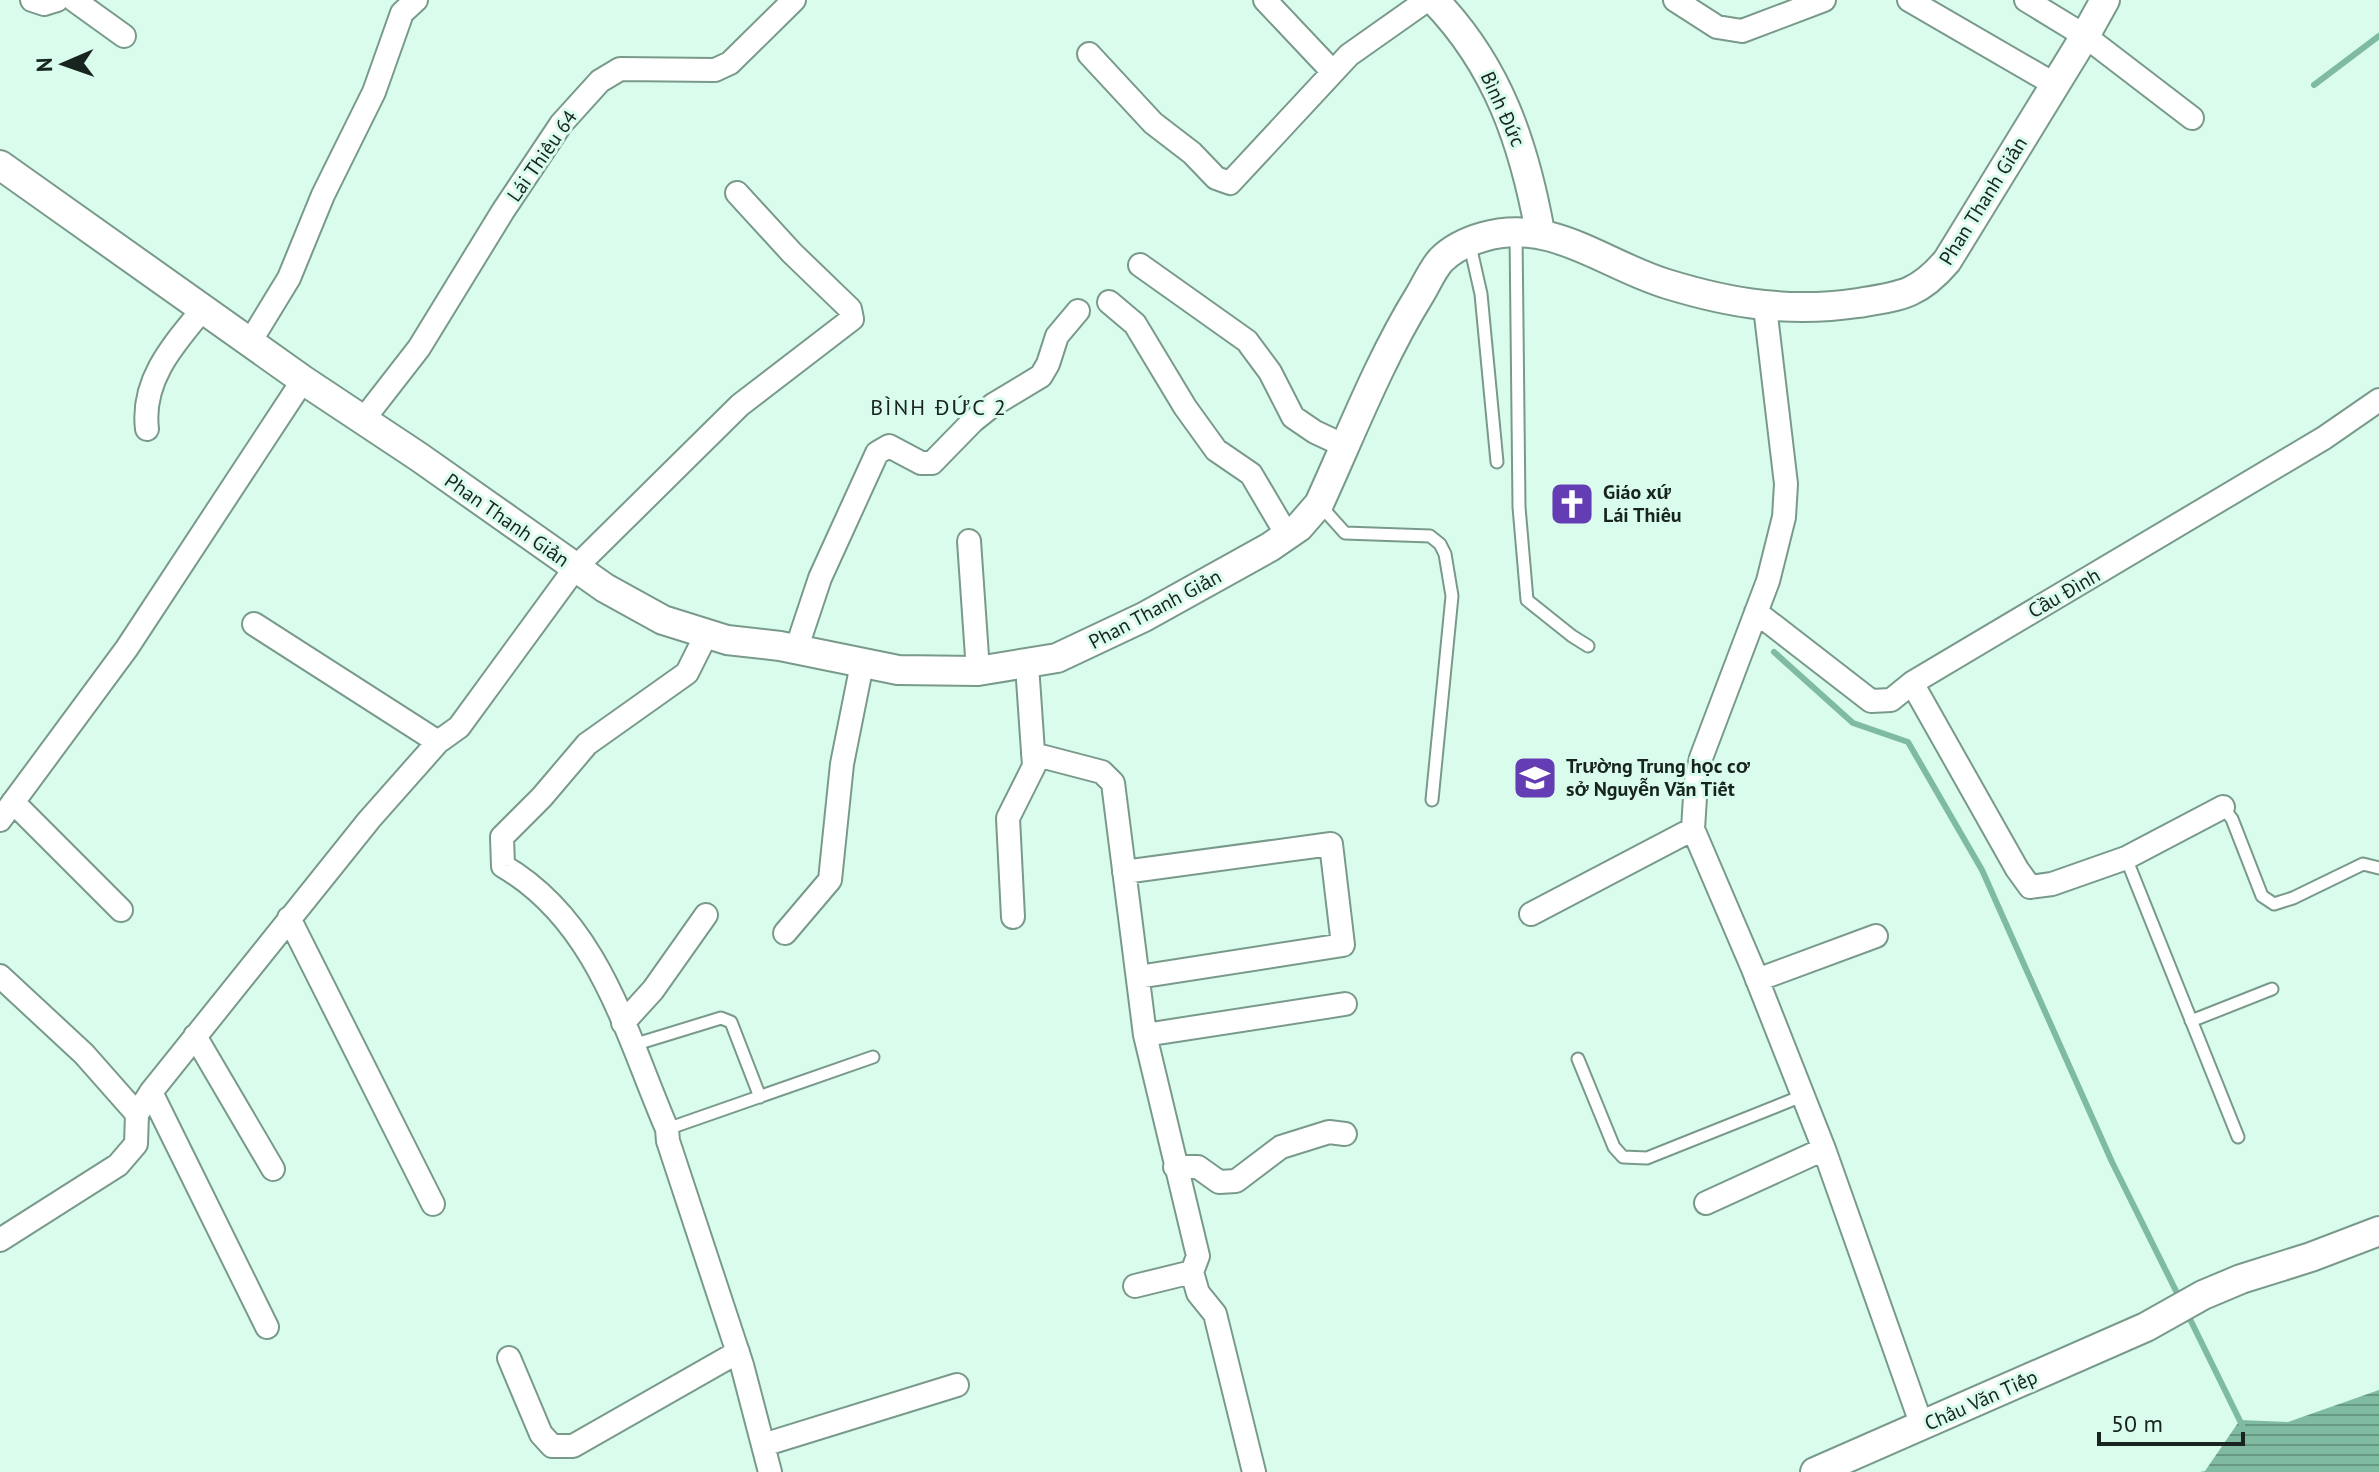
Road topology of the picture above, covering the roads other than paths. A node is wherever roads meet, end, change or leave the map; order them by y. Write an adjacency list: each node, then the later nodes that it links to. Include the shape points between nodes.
1 (32, 0): 2 (street)
2 (57, 0)
3 (74, 0): 14 (street)
4 (416, 0): 29 (street, via 402,13 374,92 289,278)
5 (794, 0): 32 (street, Lái Thiêu 64, via 730,63 715,70 620,69 600,81 561,124 419,348)
6 (1265, 0): 17 (street)
7 (1427, 0): 17 (street)
8 (1434, 0): 22 (street, Bình Đức, via 1476,50 1509,113 1530,174)
9 (1675, 0): 10 (street, via 1717,27 1742,31)
10 (1824, 0)
11 (1909, 0): 18 (street)
12 (2026, 0): 15 (street)
13 (2105, 0): 15 (street, Phan Thanh Giản)
14 (124, 36)
15 (2085, 36): 18 (street, Phan Thanh Giản); 19 (street)
16 (1089, 54): 17 (street, via 1153,123 1216,178 1230,183)
17 (1332, 71)
18 (2054, 84): 26 (street, Phan Thanh Giản, via 1947,261 1929,282 1904,295 1822,308)
19 (2192, 118)
20 (0, 165): 27 (street, Phan Thanh Giản)
21 (737, 193): 39 (street, via 850,309 852,319 740,405)
22 (1528, 231): 23 (street, Phan Thanh Giản); 26 (street, Phan Thanh Giản, via 1665,284); 43 (lane, via 1519,507 1527,600)
23 (1469, 240): 34 (street, Phan Thanh Giản, via 1442,259 1400,327); 35 (lane, via 1481,294)
24 (1140, 265): 34 (street, via 1247,341 1293,417)
25 (1109, 302): 37 (street, via 1135,324 1216,450 1251,474)
26 (1765, 307): 40 (street, via 1786,484 1784,517)
27 (203, 309): 29 (street, Phan Thanh Giản); 33 (street, via 156,374 146,403)
28 (1078, 311): 44 (street, via 1057,336 1041,376 983,413 932,463 921,463 889,446 877,453 820,578)
29 (250, 342): 30 (street, Phan Thanh Giản)
30 (303, 380): 32 (street, Phan Thanh Giản); 53 (street, via 127,648)
31 (2379, 400): 48 (street, Cầu Đình, via 2311,446)
32 (363, 420): 39 (street, Phan Thanh Giản)
33 (147, 429)
34 (1345, 446): 36 (street, Phan Thanh Giản)
35 (1497, 462)
36 (1319, 504): 37 (street, Phan Thanh Giản); 51 (lane, via 1345,533 1430,536 1445,554 1452,596)
37 (1287, 535): 46 (street, Phan Thanh Giản, via 1144,617 1057,658)
38 (969, 541): 47 (street)
39 (576, 567): 42 (street, Phan Thanh Giản, via 663,620); 49 (street, via 459,727)
40 (1756, 612): 48 (street, Cầu Đình, via 1871,701 1891,700); 54 (street, via 1701,758)
41 (254, 624): 49 (street)
42 (707, 633): 44 (street, Phan Thanh Giản); 71 (street, via 687,673 587,744 502,837 503,866 547,898 584,944 608,983)
43 (1588, 646)
44 (796, 650): 45 (street, Phan Thanh Giản)
45 (862, 664): 47 (street, Phan Thanh Giản); 63 (street, via 842,764 830,880)
46 (1027, 665): 47 (street, Phan Thanh Giản); 50 (street)
47 (978, 671)
48 (1912, 683): 55 (street, via 2030,887)
49 (438, 742): 62 (street)
50 (1033, 754): 57 (street, via 1102,772 1113,783); 61 (street, via 1034,766 1008,818)
51 (1432, 800)
52 (2223, 807): 55 (street); 56 (lane, via 2262,896 2274,904 2363,864)
53 (6, 811): 58 (street)
54 (1693, 829): 59 (street); 67 (street)
55 (2126, 858): 70 (lane)
56 (2379, 868)
57 (1124, 872): 66 (street); 66 (street, via 1331,844 1343,945)
58 (121, 910)
59 (1531, 914)
60 (706, 915): 71 (street)
61 (1013, 917)
62 (289, 918): 73 (street); 88 (street)
63 (785, 933)
64 (1876, 936): 67 (street)
65 (0, 976): 80 (street, via 84,1054)
66 (1138, 977): 72 (street)
67 (1757, 980): 78 (street)
68 (2272, 989): 70 (lane)
69 (1345, 1004): 72 (street)
70 (2191, 1021): 83 (lane)
71 (623, 1023): 74 (street)
72 (1145, 1035): 85 (street)
73 (195, 1036): 77 (street); 86 (street)
74 (632, 1045): 79 (lane, via 721,1018 731,1022); 81 (street)
75 (873, 1057): 79 (lane)
76 (1578, 1059): 78 (lane, via 1614,1147 1623,1157 1647,1158)
77 (151, 1092): 80 (street); 93 (street)
78 (1802, 1096): 84 (street)
79 (760, 1097): 81 (lane)
80 (137, 1114): 90 (street, via 136,1144 118,1165)
81 (667, 1129): 94 (street)
82 (1345, 1134): 85 (street, via 1329,1132 1281,1147 1236,1181 1219,1182 1198,1167)
83 (2238, 1137)
84 (1824, 1149): 87 (street); 97 (street)
85 (1175, 1167): 91 (street, via 1198,1256)
86 (273, 1169)
87 (1706, 1203)
88 (433, 1204)
89 (2379, 1231): 97 (street, Châu Văn Tiếp, via 2203,1295 2146,1327)
90 (0, 1240)
91 (1192, 1272): 92 (street); 100 (street, via 1198,1293 1215,1314)
92 (1135, 1286)
93 (267, 1327)
94 (738, 1352): 95 (street, via 573,1446 552,1446 541,1434); 98 (street)
95 (509, 1358)
96 (957, 1385): 98 (street)
97 (1922, 1426): 101 (street, Châu Văn Tiếp)
98 (763, 1445): 99 (street)
99 (770, 1472)
100 (1254, 1472)
101 (1815, 1472)

